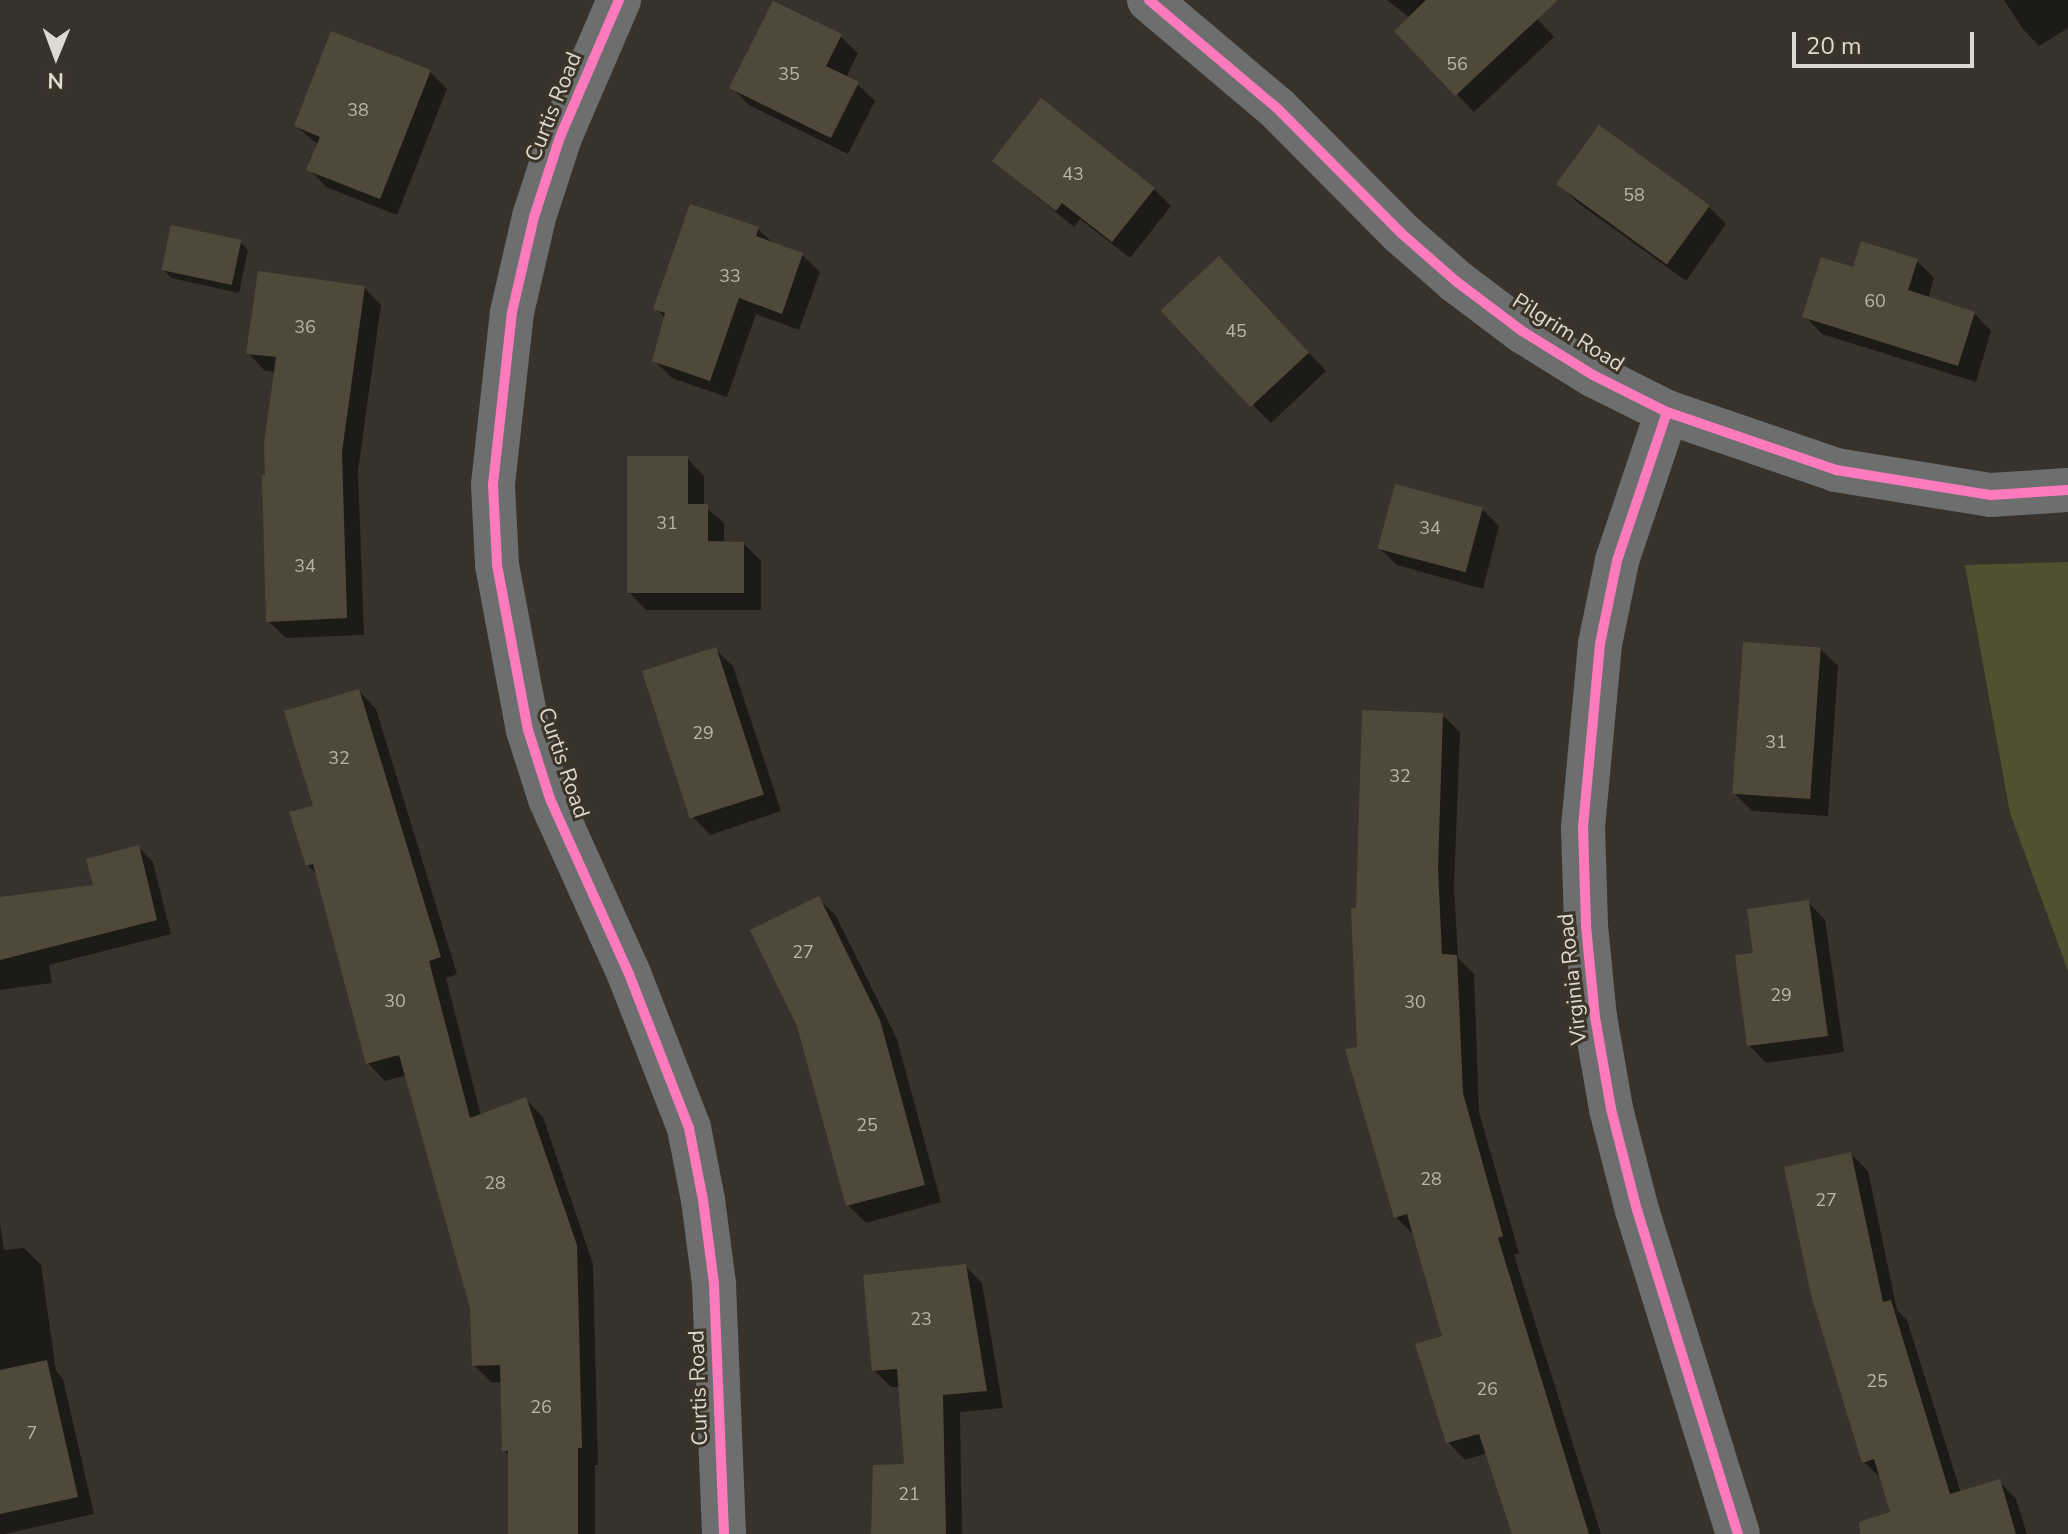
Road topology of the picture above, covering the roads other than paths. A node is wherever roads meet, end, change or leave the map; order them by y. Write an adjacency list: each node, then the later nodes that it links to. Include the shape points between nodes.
1 (619, 0): 5 (street, Curtis Road, via 560,137 512,312 493,485 497,565 528,730 550,799 629,974 689,1128 714,1284)
2 (1149, 0): 3 (street, Pilgrim Road, via 1277,108 1457,282 1593,375)
3 (1667, 412): 4 (street, Pilgrim Road, via 1836,470 1991,495); 6 (street, Virginia Road, via 1617,561 1600,644 1583,828 1586,926 1611,1109 1637,1210)
4 (2068, 490)
5 (724, 1534)
6 (1738, 1534)

